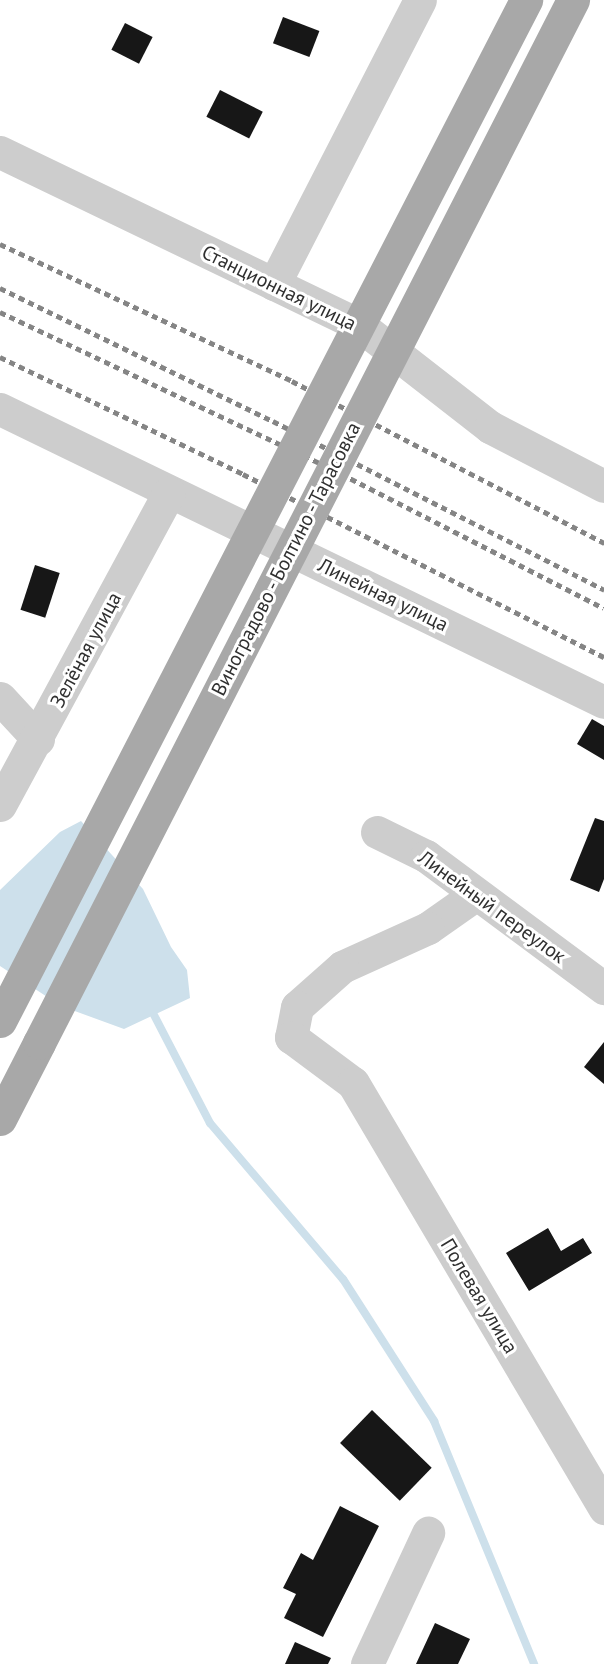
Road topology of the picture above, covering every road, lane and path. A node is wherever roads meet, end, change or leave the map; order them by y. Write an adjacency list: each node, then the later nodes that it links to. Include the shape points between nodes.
1 (420, 0): 5 (street)
2 (526, 0): 16 (main road, Виноградово - Болтино - Тарасовка, bridge)
3 (573, 0): 17 (main road, Виноградово - Болтино - Тарасовка, bridge)
4 (0, 152): 5 (street, Станционная улица)
5 (274, 284): 7 (street, Станционная улица, via 359,325 490,427)
6 (0, 409): 8 (street, Линейная улица)
7 (604, 486)
8 (169, 493): 10 (street, Линейная улица); 11 (street, Зелёная улица)
9 (0, 699): 11 (street)
10 (604, 702)
11 (38, 739): 12 (street, Зелёная улица)
12 (0, 805)
13 (377, 832): 14 (street, Линейный переулок, via 426,856)
14 (476, 895): 15 (street, Линейный переулок); 18 (street, Полевая улица, via 428,928 342,967 297,1007 291,1037 353,1083)
15 (604, 988)
16 (0, 1021)
17 (0, 1119)
18 (604, 1508)
19 (428, 1533): 20 (street)
20 (367, 1664)

